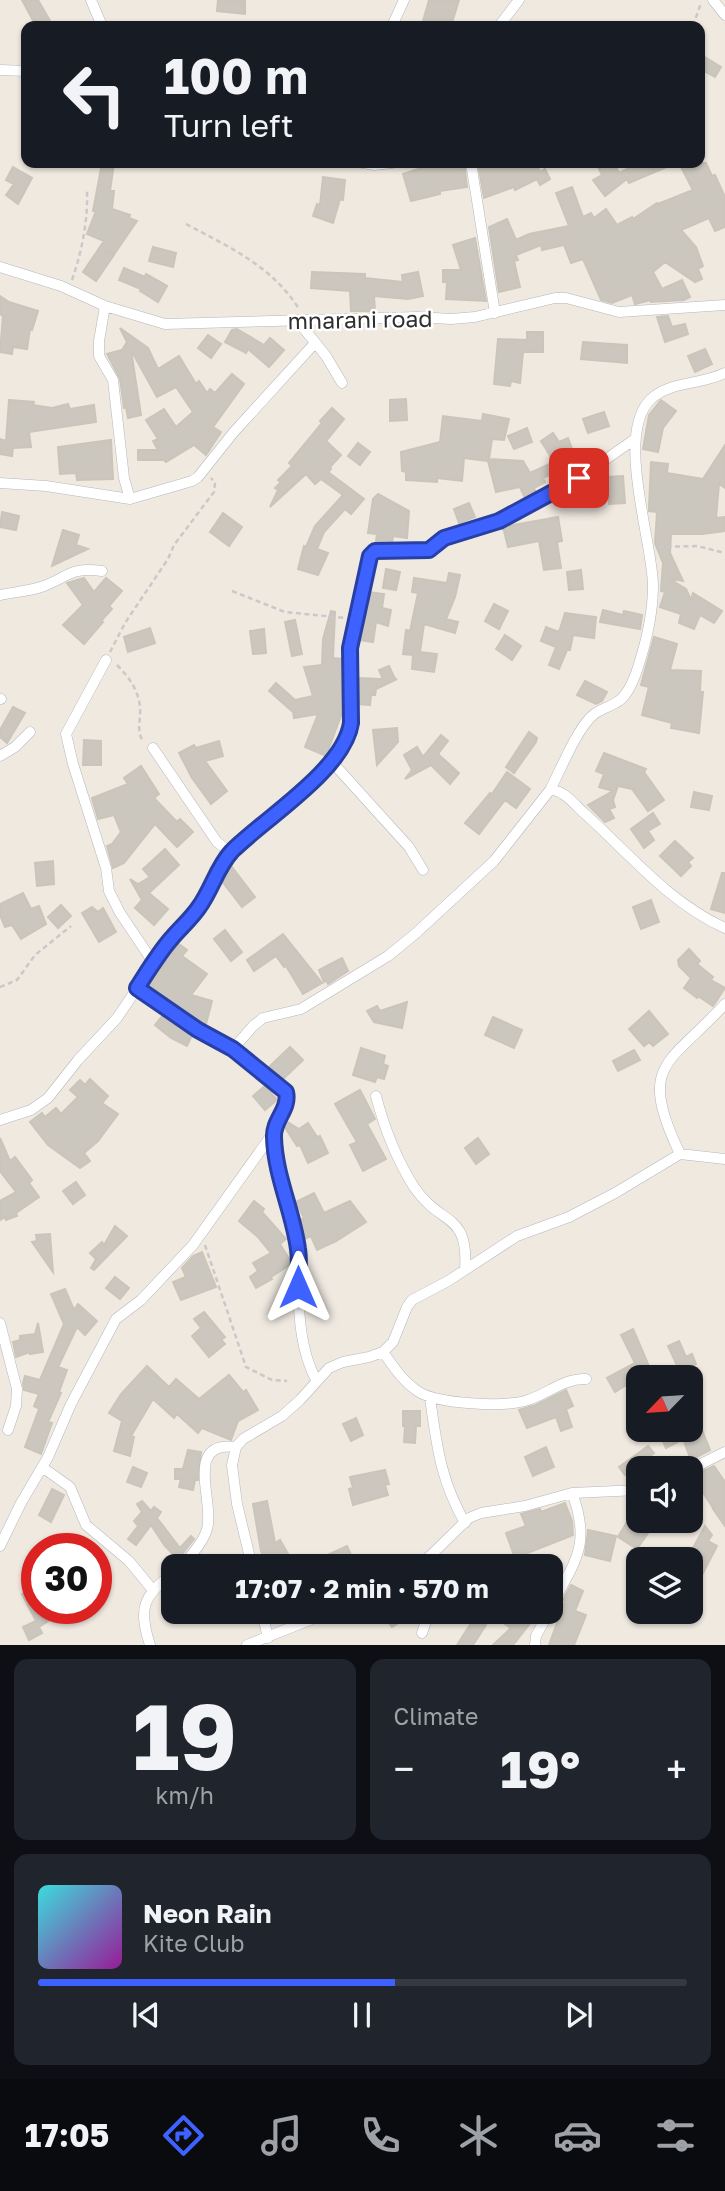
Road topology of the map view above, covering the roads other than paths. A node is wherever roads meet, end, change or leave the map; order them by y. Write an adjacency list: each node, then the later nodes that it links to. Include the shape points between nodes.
1 (91, 0): 6 (street)
2 (404, 0): 7 (street)
3 (519, 0): 8 (street)
4 (713, 0): 5 (street)
5 (725, 15)
6 (100, 21)
7 (394, 21)
8 (503, 21)
9 (0, 70): 10 (street)
10 (21, 72)
11 (472, 168): 15 (street)
12 (0, 267): 14 (street, mnarani road, via 32,275)
13 (725, 305): 15 (street, mnarani road, via 618,312 555,298)
14 (105, 306): 16 (street, mnarani road, via 165,324); 22 (street, via 98,348 113,380)
15 (495, 313): 16 (street, mnarani road, via 451,319)
16 (301, 321): 17 (street)
17 (315, 343): 19 (street); 22 (street, via 203,472 192,481)
18 (725, 373): 20 (street, via 658,393 641,411)
19 (342, 383)
20 (635, 439): 29 (street, via 579,478 499,521 450,536 424,551 372,553 366,562 350,648 349,734); 30 (street, via 653,584 639,667 621,699 592,715 583,726)
21 (0, 483): 22 (street)
22 (130, 499)
23 (102, 572): 24 (street, via 80,569 43,587)
24 (0, 595)
25 (106, 660): 34 (street, via 66,734 109,891)
26 (30, 732): 28 (street)
27 (153, 748): 31 (street, via 217,842)
28 (0, 756)
29 (332, 762): 31 (street); 32 (street)
30 (550, 790): 33 (street, via 560,792 690,910); 37 (street, via 494,861 415,934 301,1009 263,1018)
31 (231, 853): 34 (street, via 200,906)
32 (424, 870)
33 (725, 928)
34 (153, 962): 35 (street)
35 (137, 988): 37 (street); 39 (street, via 48,1098 30,1110)
36 (725, 1004): 41 (street, via 660,1073 662,1108)
37 (233, 1049): 40 (street, via 286,1092 287,1103)
38 (376, 1096): 43 (street, via 408,1176 424,1201 463,1234)
39 (0, 1119)
40 (273, 1133): 47 (street, via 299,1250 303,1345); 53 (street, via 201,1235 141,1300 116,1319)
41 (680, 1154): 42 (street); 43 (street, via 569,1217 517,1236)
42 (725, 1159)
43 (465, 1270): 45 (street, via 412,1300 393,1342)
44 (0, 1324): 49 (street, via 17,1389)
45 (383, 1352): 47 (street, via 343,1362); 48 (street, via 405,1381)
46 (586, 1379): 48 (street, via 564,1383 524,1401)
47 (316, 1380): 50 (street, via 300,1401)
48 (430, 1398): 56 (street, via 439,1462)
49 (8, 1430)
50 (236, 1447): 58 (street, via 219,1447 209,1453 204,1464 207,1531); 59 (street, via 234,1486)
51 (723, 1457): 52 (street)
52 (703, 1464)
53 (42, 1467): 57 (street); 63 (street, via 70,1487 86,1525 129,1561)
54 (626, 1491): 55 (street)
55 (572, 1493): 56 (street, via 492,1510); 62 (street, via 582,1531 580,1550)
56 (465, 1523): 60 (street)
57 (0, 1546)
58 (192, 1554)
59 (248, 1554)
60 (439, 1554)
61 (161, 1582): 63 (street)
62 (563, 1587)
63 (152, 1589): 70 (street, via 144,1608)
64 (265, 1624): 69 (street)
65 (301, 1624): 69 (street)
66 (425, 1624): 68 (street)
67 (542, 1624): 72 (street)
68 (422, 1633)
69 (268, 1638): 71 (street)
70 (150, 1645)
71 (247, 1645)
72 (535, 1645)

